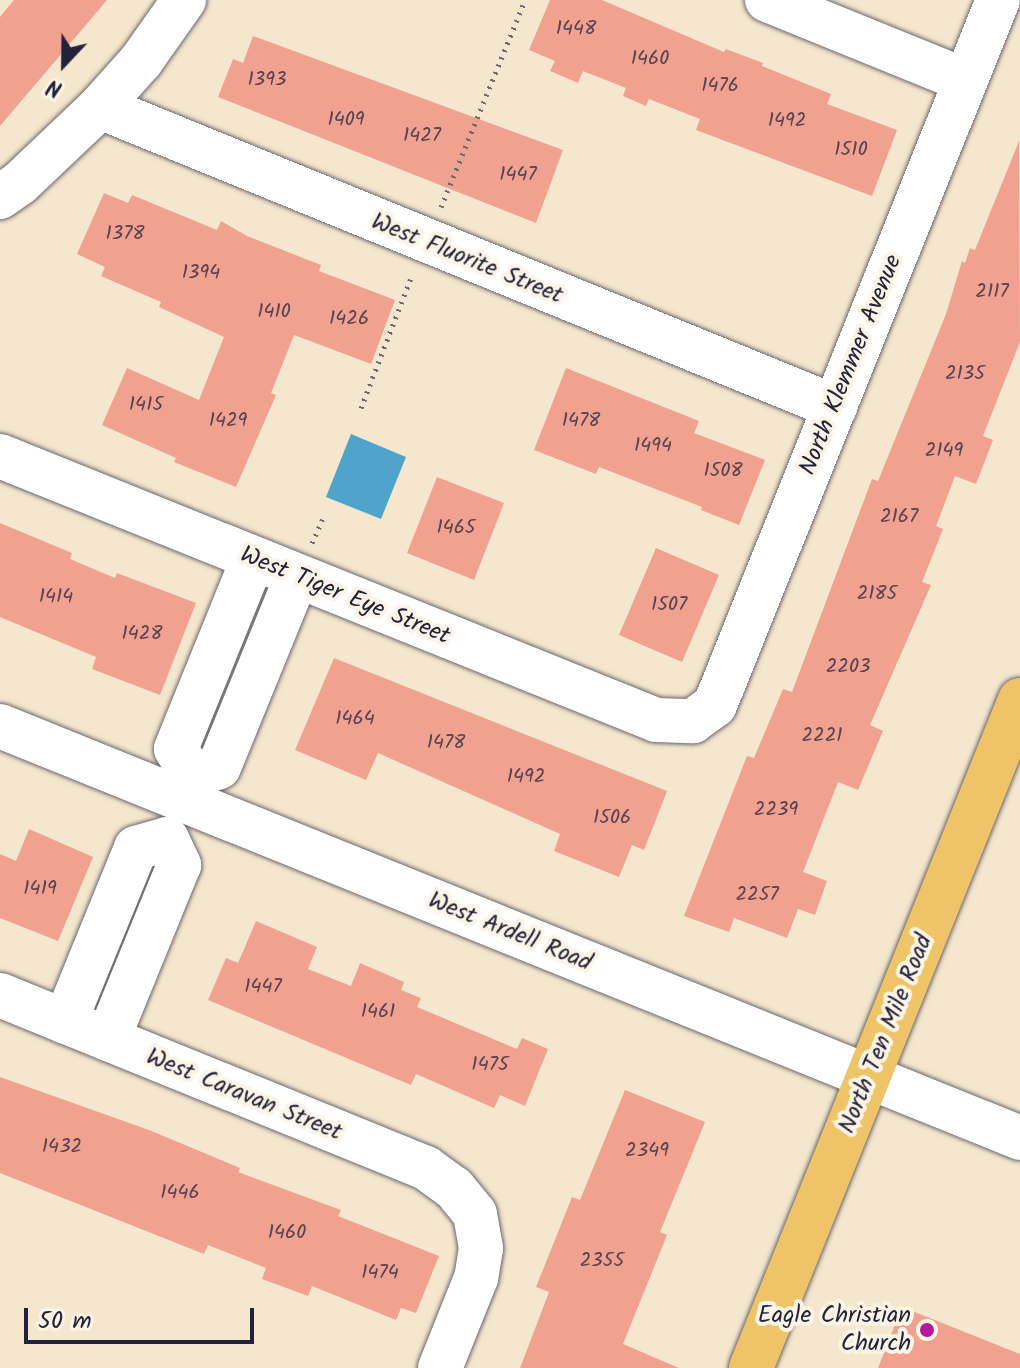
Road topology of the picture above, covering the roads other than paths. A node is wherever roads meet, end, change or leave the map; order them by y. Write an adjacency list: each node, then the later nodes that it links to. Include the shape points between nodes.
1 (184, 0): 5 (street)
2 (767, 0): 4 (street)
3 (998, 0): 4 (street, North Klemmer Avenue)
4 (964, 80): 7 (street, North Klemmer Avenue)
5 (100, 107): 6 (street); 7 (street, West Fluorite Street)
6 (0, 197)
7 (835, 407): 12 (street, North Klemmer Avenue, via 715,705)
8 (0, 456): 9 (street, West Tiger Eye Street)
9 (253, 559): 10 (street, West Tiger Eye Street); 14 (street, via 176,749)
10 (297, 576): 12 (street, West Tiger Eye Street, via 656,720); 14 (street, via 219,767)
11 (1020, 700): 18 (main road, North Ten Mile Road)
12 (693, 721)
13 (0, 726): 14 (street, West Ardell Road)
14 (181, 805): 16 (street, via 136,848); 17 (street, via 179,865); 18 (street, West Ardell Road)
15 (0, 995): 16 (street, West Caravan Street)
16 (65, 1022): 17 (street, West Caravan Street)
17 (108, 1039): 20 (street, West Caravan Street, via 426,1168 454,1188 475,1214 481,1248 476,1278)
18 (869, 1077): 19 (street, West Ardell Road); 21 (main road, North Ten Mile Road)
19 (1020, 1138)
20 (440, 1368)
21 (751, 1368)

